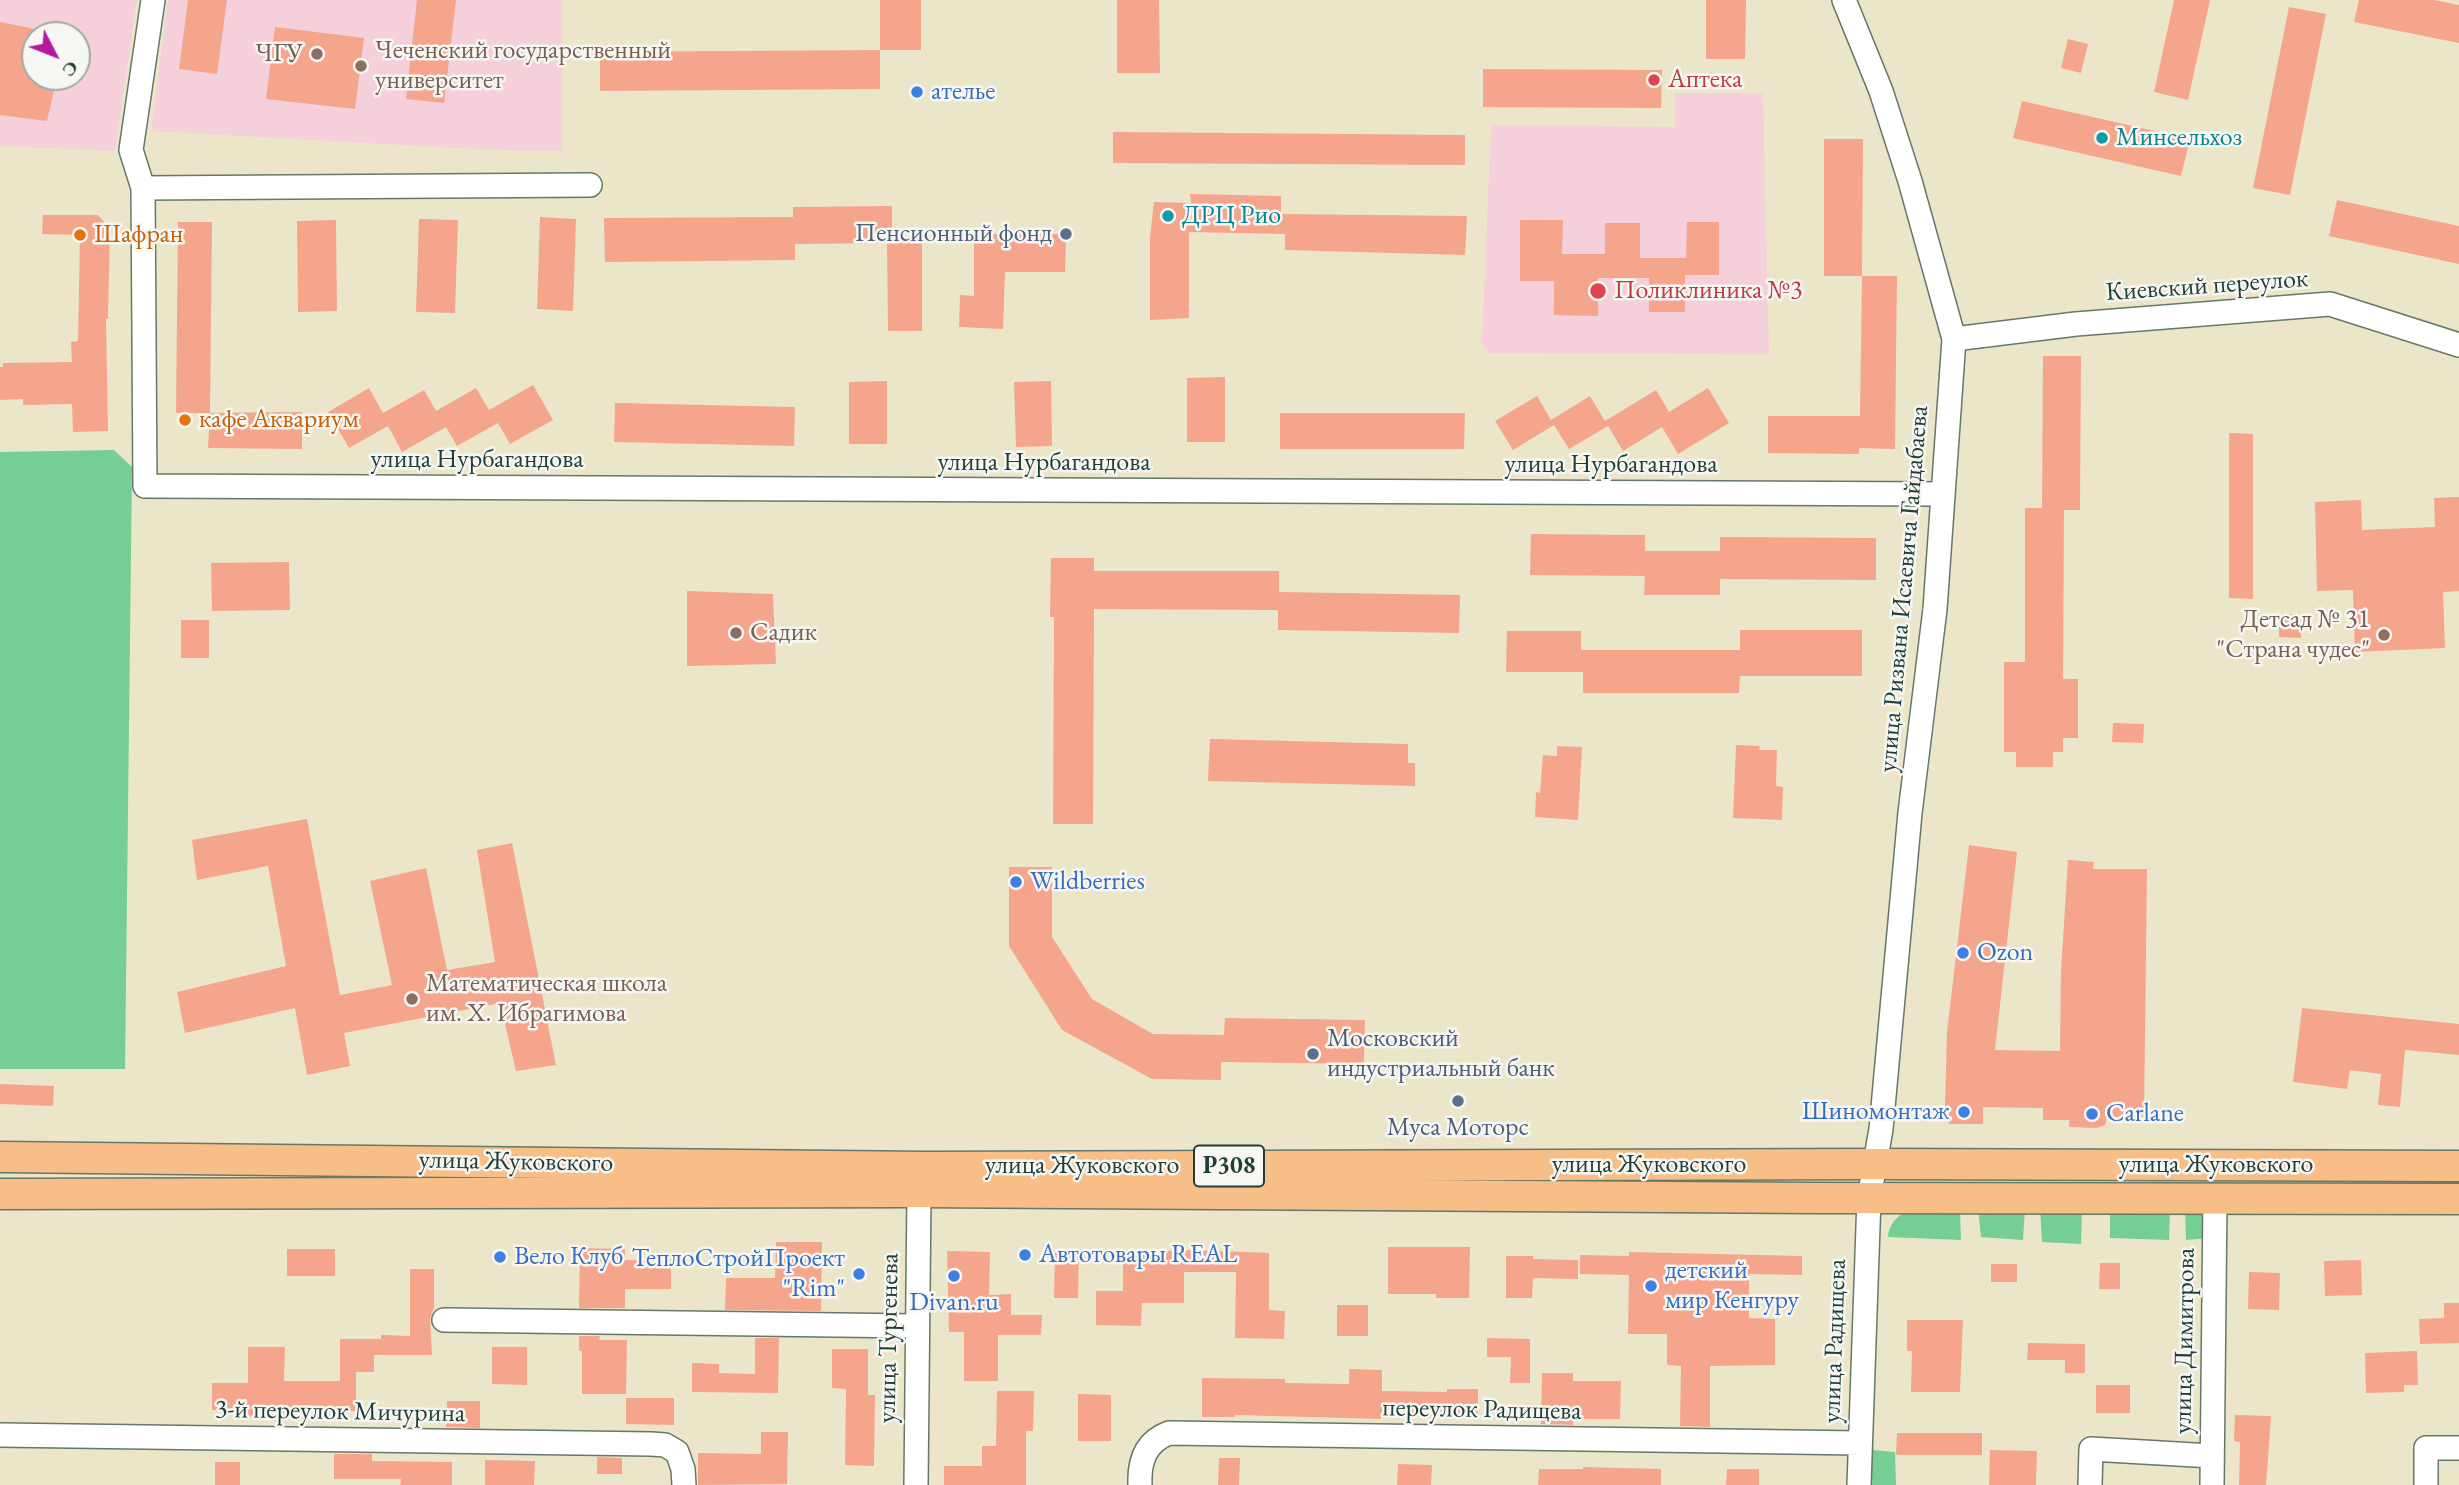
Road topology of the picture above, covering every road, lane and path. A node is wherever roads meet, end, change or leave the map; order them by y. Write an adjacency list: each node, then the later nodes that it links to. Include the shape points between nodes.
1 (153, 0): 4 (street, via 131,150)
2 (1844, 0): 5 (street, улица Ризвана Исаевича Гайдабаева, via 1881,91)
3 (590, 185): 4 (street)
4 (143, 188): 7 (street, улица Нурбагандова, via 145,486)
5 (1954, 338): 6 (street, Киевский переулок, via 2330,304); 7 (street, улица Ризвана Исаевича Гайдабаева)
6 (2459, 345)
7 (1943, 494): 9 (street, улица Ризвана Исаевича Гайдабаева)
8 (0, 1157): 9 (main road, улица Жуковского / P308, via 925,1167)
9 (1876, 1164): 10 (main road, улица Жуковского / P308); 13 (street, улица Ризвана Исаевича Гайдабаева)
10 (2459, 1166)
11 (919, 1192): 12 (main road, P308); 13 (main road, P308); 17 (street, улица Тургенева)
12 (0, 1194)
13 (1869, 1198): 14 (main road, P308); 19 (street, улица Радищева)
14 (2215, 1199): 15 (main road, P308); 21 (street, улица Димитрова)
15 (2459, 1199)
16 (444, 1320): 17 (street)
17 (916, 1326): 23 (street, улица Тургенева)
18 (0, 1435): 22 (street, 3-й переулок Мичурина, via 665,1445 677,1451)
19 (1860, 1443): 24 (street, переулок Радищева, via 1169,1433 1158,1437 1144,1454); 25 (street, улица Радищева)
20 (2459, 1448): 28 (street, via 2426,1448)
21 (2212, 1456): 26 (street, via 2091,1449); 27 (street, улица Димитрова)
22 (684, 1485)
23 (916, 1485)
24 (1140, 1485)
25 (1859, 1485)
26 (2090, 1485)
27 (2212, 1485)
28 (2426, 1485)

